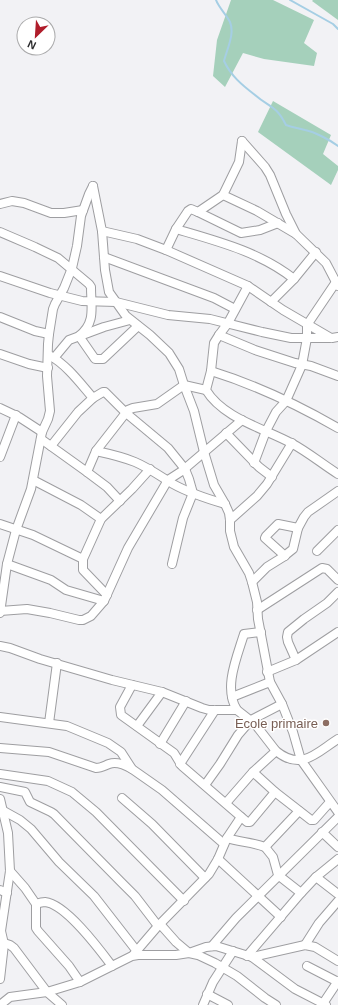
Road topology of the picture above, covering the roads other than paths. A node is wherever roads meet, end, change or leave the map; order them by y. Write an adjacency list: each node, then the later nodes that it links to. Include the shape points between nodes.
1 (222, 195): 4 (street); 5 (street); 9 (street, via 239,162 242,140 270,175)
2 (0, 204): 3 (street, via 12,201 24,203 51,213)
3 (83, 210): 7 (street, via 93,186); 13 (street)
4 (198, 212): 5 (street, via 242,233); 6 (street, via 189,210)
5 (278, 224): 9 (street)
6 (176, 229): 10 (street); 15 (street, via 270,262)
7 (102, 230): 10 (street); 12 (street)
8 (0, 232): 13 (street, via 35,246)
9 (296, 234): 11 (street)
10 (166, 250): 17 (street)
11 (316, 252): 15 (street); 16 (street, via 326,263)
12 (104, 257): 20 (street, via 107,285); 22 (street, via 214,298)
13 (72, 268): 18 (street); 19 (street, via 91,288)
14 (0, 276): 18 (street)
15 (294, 279): 21 (street)
16 (337, 284): 26 (street)
17 (248, 286): 21 (street); 22 (street)
18 (61, 295): 19 (street); 28 (street, via 55,304)
19 (91, 302): 20 (street); 30 (street, via 91,322 86,331)
20 (116, 302): 24 (street); 25 (street, via 168,315)
21 (272, 302): 26 (street)
22 (235, 310): 25 (street)
23 (0, 317): 28 (street)
24 (130, 320): 27 (street); 30 (street)
25 (228, 322): 29 (street); 31 (street, via 291,338)
26 (307, 324): 31 (street); 32 (street)
27 (138, 326): 30 (street, via 103,359 95,359); 39 (street, via 169,353 179,369)
28 (49, 334): 34 (street)
29 (219, 335): 35 (street, via 254,350); 37 (street, via 214,343)
30 (79, 336): 34 (street, via 66,342)
31 (307, 338): 32 (street); 35 (street)
32 (336, 339)
33 (0, 354): 36 (street)
34 (51, 357): 36 (street); 41 (street)
35 (302, 365): 38 (street); 42 (street)
36 (48, 368): 50 (street, via 50,411)
37 (211, 371): 40 (street); 42 (street, via 244,381)
38 (338, 376)
39 (184, 385): 40 (street); 44 (street, via 157,404 132,408); 54 (street, via 194,411)
40 (206, 390): 46 (street, via 219,407)
41 (93, 398): 44 (street, via 104,392); 52 (street, via 78,412)
42 (286, 401): 47 (street); 48 (street, via 276,412)
43 (0, 408): 45 (street)
44 (126, 414): 53 (street); 57 (street, via 168,448)
45 (16, 416): 50 (street); 55 (street)
46 (242, 420): 48 (street); 49 (street)
47 (338, 428)
48 (266, 431): 51 (street); 56 (street)
49 (226, 433): 54 (street); 56 (street)
50 (41, 435): 52 (street); 62 (street)
51 (292, 444): 60 (street); 61 (street)
52 (51, 446): 59 (street)
53 (96, 452): 58 (street, via 136,462); 59 (street)
54 (204, 452): 57 (street); 67 (street, via 214,485)
55 (0, 457)
56 (254, 463): 61 (street)
57 (185, 468): 63 (street); 65 (street)
58 (150, 469): 63 (street); 66 (street)
59 (87, 472): 66 (street)
60 (338, 474)
61 (272, 477): 69 (street, via 257,496)
62 (33, 480): 68 (street); 72 (street)
63 (168, 480): 65 (street); 83 (street, via 128,548)
64 (338, 491): 71 (street, via 308,512)
65 (193, 493): 67 (street); 78 (street, via 184,513)
66 (120, 501): 68 (street)
67 (225, 504): 69 (street)
68 (101, 518): 76 (street)
69 (230, 520): 81 (street, via 234,547)
70 (0, 524): 72 (street)
71 (298, 528): 75 (street, via 293,549); 75 (street, via 278,524 266,536)
72 (16, 530): 76 (street); 77 (street)
73 (338, 530): 74 (street)
74 (317, 551)
75 (285, 556): 81 (street)
76 (83, 559): 83 (street, via 83,570)
77 (7, 564): 80 (street); 83 (street, via 51,580 66,590)
78 (172, 564)
79 (336, 574): 84 (street, via 326,568 320,569)
80 (2, 579): 85 (street)
81 (252, 582): 84 (street)
82 (338, 592): 89 (street, via 288,632 288,642)
83 (105, 598): 85 (street, via 91,616 83,620 27,609)
84 (257, 610): 86 (street)
85 (0, 612)
86 (260, 632): 91 (street); 95 (street, via 244,634 231,682)
87 (338, 632): 89 (street)
88 (0, 646): 90 (street)
89 (296, 660): 91 (street)
90 (57, 663): 93 (street); 102 (street)
91 (268, 672): 92 (street)
92 (270, 682): 95 (street); 97 (street)
93 (132, 685): 94 (street); 103 (street, via 120,710 121,715)
94 (162, 692): 96 (street); 103 (street)
95 (232, 697): 99 (street)
96 (186, 701): 98 (street); 105 (street)
97 (282, 704): 101 (street); 108 (street)
98 (215, 710): 99 (street); 109 (street)
99 (237, 710): 101 (street)
100 (0, 717): 102 (street)
101 (251, 720): 107 (street); 113 (street)
102 (49, 723): 110 (street, via 67,726 108,743 121,752)
103 (137, 726): 105 (street)
104 (336, 743): 108 (street, via 308,759)
105 (160, 744): 109 (street, via 174,753)
106 (0, 748): 110 (street, via 49,752 96,768 116,762)
107 (276, 751): 108 (street); 111 (street)
108 (301, 760): 118 (street)
109 (180, 764): 113 (street)
110 (132, 769): 128 (street)
111 (253, 772): 115 (street); 119 (street)
112 (0, 774): 141 (street, via 48,781 72,792 96,812)
113 (205, 785): 119 (street)
114 (0, 787): 146 (street, via 25,792 30,802 54,814)
115 (275, 792): 121 (street); 123 (street, via 250,822)
116 (122, 798): 136 (street, via 152,824)
117 (0, 799): 120 (street)
118 (330, 802): 121 (street, via 314,820); 122 (street)
119 (226, 803): 123 (street)
120 (2, 810): 127 (street); 151 (street, via 31,829 94,896)
121 (299, 812): 129 (street)
122 (338, 812)
123 (241, 817): 128 (street)
124 (338, 817): 125 (street)
125 (322, 832): 130 (street); 134 (street)
126 (0, 838): 127 (street)
127 (8, 841): 133 (street)
128 (225, 841): 129 (street); 131 (street)
129 (265, 847): 134 (street, via 272,857)
130 (338, 847)
131 (218, 859): 136 (street); 140 (street)
132 (338, 859): 135 (street)
133 (10, 871): 137 (street); 143 (street)
134 (278, 875): 138 (street); 140 (street)
135 (316, 877): 138 (street); 139 (street)
136 (205, 878): 141 (street)
137 (4, 892): 144 (street)
138 (301, 893): 145 (street)
139 (338, 894)
140 (259, 895): 145 (street); 149 (street)
141 (184, 901): 146 (street)
142 (338, 901): 148 (street)
143 (36, 904): 155 (street, via 45,902 65,912); 159 (street, via 36,928)
144 (2, 915): 147 (street)
145 (281, 917): 153 (street)
146 (159, 925): 151 (street); 152 (street)
147 (2, 942): 158 (street, via 4,950); 161 (street, via 14,948)
148 (305, 945): 153 (street); 154 (street, via 315,947)
149 (212, 946): 150 (street); 152 (street)
150 (233, 951): 153 (street); 157 (street)
151 (134, 953): 152 (street); 155 (street)
152 (189, 953): 157 (street, via 198,954)
153 (250, 957): 168 (street, via 294,989)
154 (338, 961)
155 (112, 966): 159 (street)
156 (307, 966): 160 (street)
157 (223, 967): 162 (street); 167 (street)
158 (0, 979)
159 (80, 982): 161 (street)
160 (338, 982): 168 (street)
161 (47, 992): 163 (street, via 10,997); 164 (street)
162 (207, 994): 165 (street); 166 (street)
163 (0, 1005)
164 (62, 1005)
165 (203, 1005)
166 (228, 1005)
167 (276, 1005)
168 (324, 1005)

